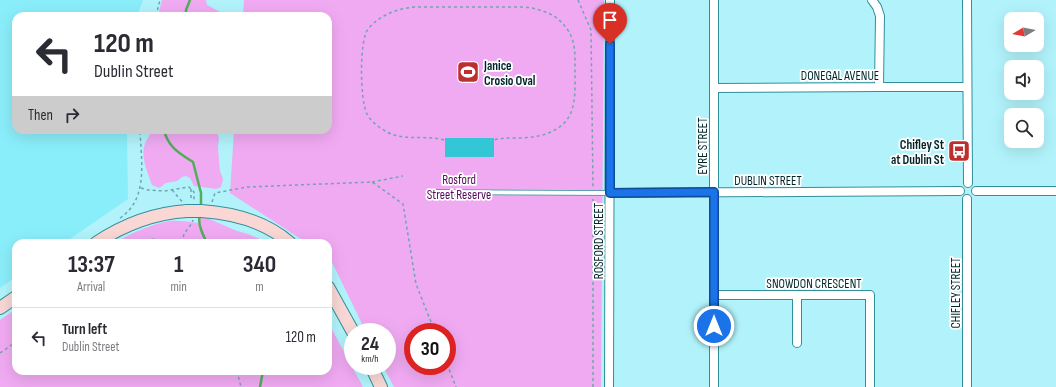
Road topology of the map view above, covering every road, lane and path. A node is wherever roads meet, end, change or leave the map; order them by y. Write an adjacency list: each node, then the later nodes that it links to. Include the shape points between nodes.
1 (160, 0): 6 (path)
2 (610, 0): 24 (street, ROSFORD STREET)
3 (714, 0): 9 (street, EYRE STREET)
4 (872, 0): 7 (street, via 880,16)
5 (967, 0): 8 (street)
6 (157, 12)
7 (879, 87): 8 (street, DONEGAL AVENUE); 9 (street, DONEGAL AVENUE)
8 (967, 87): 15 (street)
9 (714, 88): 23 (street, EYRE STREET)
10 (140, 134): 16 (path)
11 (444, 140): 12 (path, via 393,135 372,121 365,109 362,92 364,42 368,30 378,20 398,9 525,7 549,13 567,28 575,52 575,93 568,119 558,128 543,135)
12 (494, 140)
13 (403, 176): 14 (path)
14 (372, 182): 27 (path, via 247,187 215,193); 39 (path, via 403,204 416,284)
15 (968, 183): 19 (street, via 961,186); 20 (street, via 972,184)
16 (140, 188): 18 (path, via 154,191); 28 (path, via 134,204)
17 (191, 189): 18 (path, via 185,187)
18 (172, 190): 26 (path)
19 (960, 191): 23 (street, DUBLIN STREET); 25 (street, via 962,197)
20 (976, 191): 21 (street); 25 (street, via 974,196)
21 (1056, 191)
22 (432, 192): 24 (lane, DUBLIN STREET)
23 (714, 192): 24 (street, DUBLIN STREET); 34 (street, EYRE STREET)
24 (610, 193): 49 (street, ROSFORD STREET)
25 (967, 199): 52 (street, CHIFLEY STREET)
26 (187, 207): 27 (main road, bridge); 30 (main road, via 146,218)
27 (212, 208): 32 (main road, via 249,220)
28 (118, 219)
29 (190, 226): 31 (path)
30 (98, 239)
31 (183, 239)
32 (285, 239)
33 (332, 293): 38 (main road)
34 (714, 295): 35 (street, SNOWDON CRESCENT); 50 (street, EYRE STREET)
35 (797, 295): 40 (street); 51 (street, SNOWDON CRESCENT, via 870,295)
36 (12, 300): 37 (main road)
37 (0, 308)
38 (348, 323)
39 (431, 323)
40 (797, 343)
41 (12, 344): 42 (path)
42 (0, 352)
43 (239, 375): 46 (path)
44 (375, 375): 47 (main road)
45 (451, 375): 48 (path)
46 (241, 387)
47 (381, 387)
48 (456, 387)
49 (609, 387)
50 (714, 387)
51 (870, 387)
52 (967, 387)

